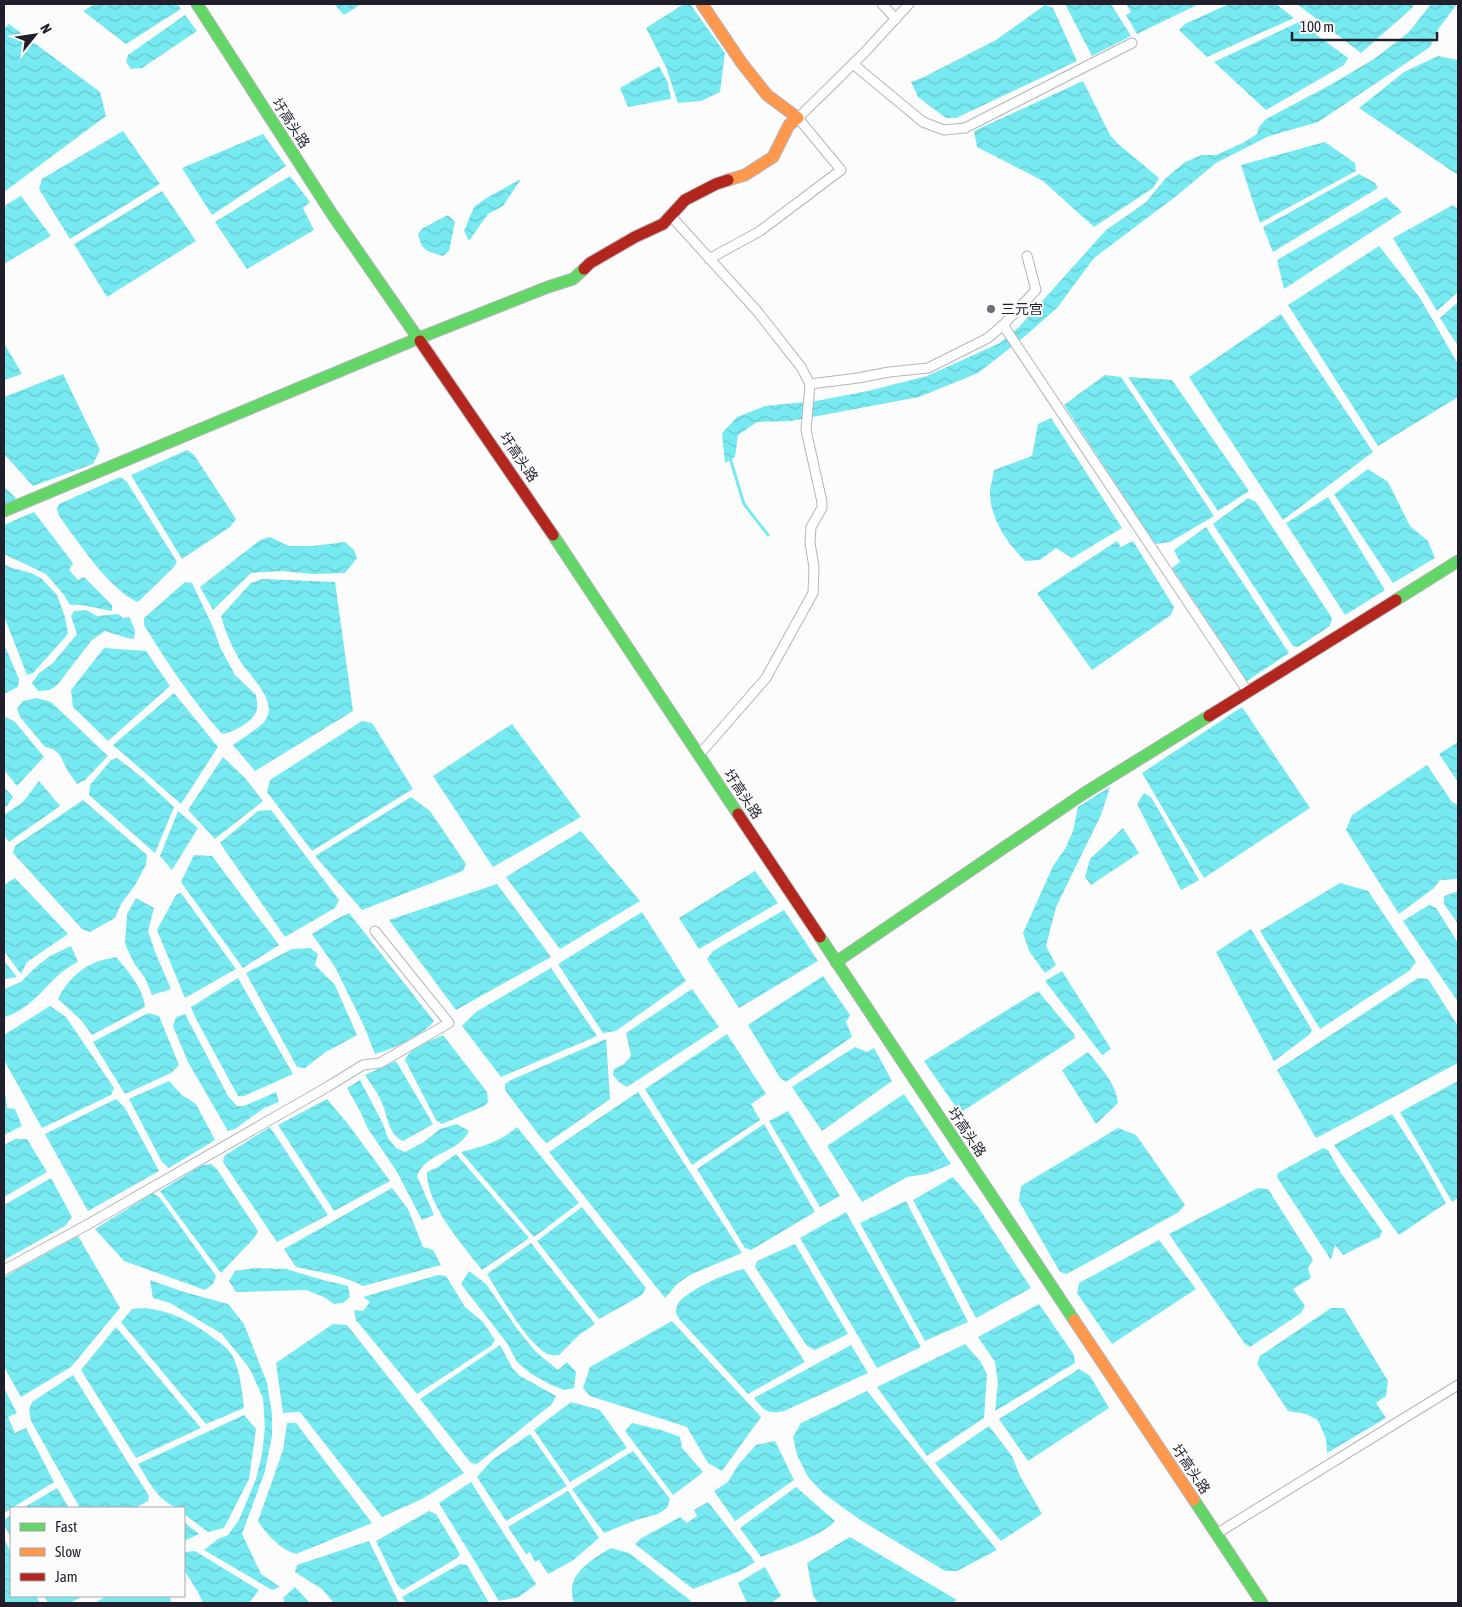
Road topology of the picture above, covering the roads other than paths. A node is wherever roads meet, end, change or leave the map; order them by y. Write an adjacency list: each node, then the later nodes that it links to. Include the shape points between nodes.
1 (197, 4): 13 (street, 圩高头路, via 332,214)
2 (702, 4): 8 (street, via 767,94)
3 (882, 4): 5 (street)
4 (909, 4): 5 (street)
5 (896, 19): 7 (street)
6 (1132, 43): 7 (street, via 965,128 944,130 924,122)
7 (853, 64): 8 (street)
8 (798, 118): 9 (street, via 789,125 773,157 745,175 716,184 686,200); 11 (street, via 841,170 760,230)
9 (670, 216): 11 (street); 13 (street, via 662,224 590,263 572,279)
10 (1027, 256): 12 (street, via 1036,290)
11 (709, 259): 14 (street, via 757,311 802,367)
12 (1006, 329): 14 (street, via 928,368); 17 (street)
13 (419, 338): 15 (street); 18 (street, 圩高头路)
14 (810, 384): 18 (street, via 806,430 822,502 811,527 813,593 766,678)
15 (4, 511)
16 (1458, 561): 17 (street)
17 (1248, 692): 20 (street, via 1083,794)
18 (699, 755): 20 (street, 圩高头路)
19 (375, 931): 21 (street, via 449,1023 380,1063 363,1065 102,1217)
20 (836, 962): 23 (street, 圩高头路)
21 (4, 1270)
22 (1458, 1385): 23 (street)
23 (1216, 1534): 24 (street, 圩高头路)
24 (1262, 1603)

